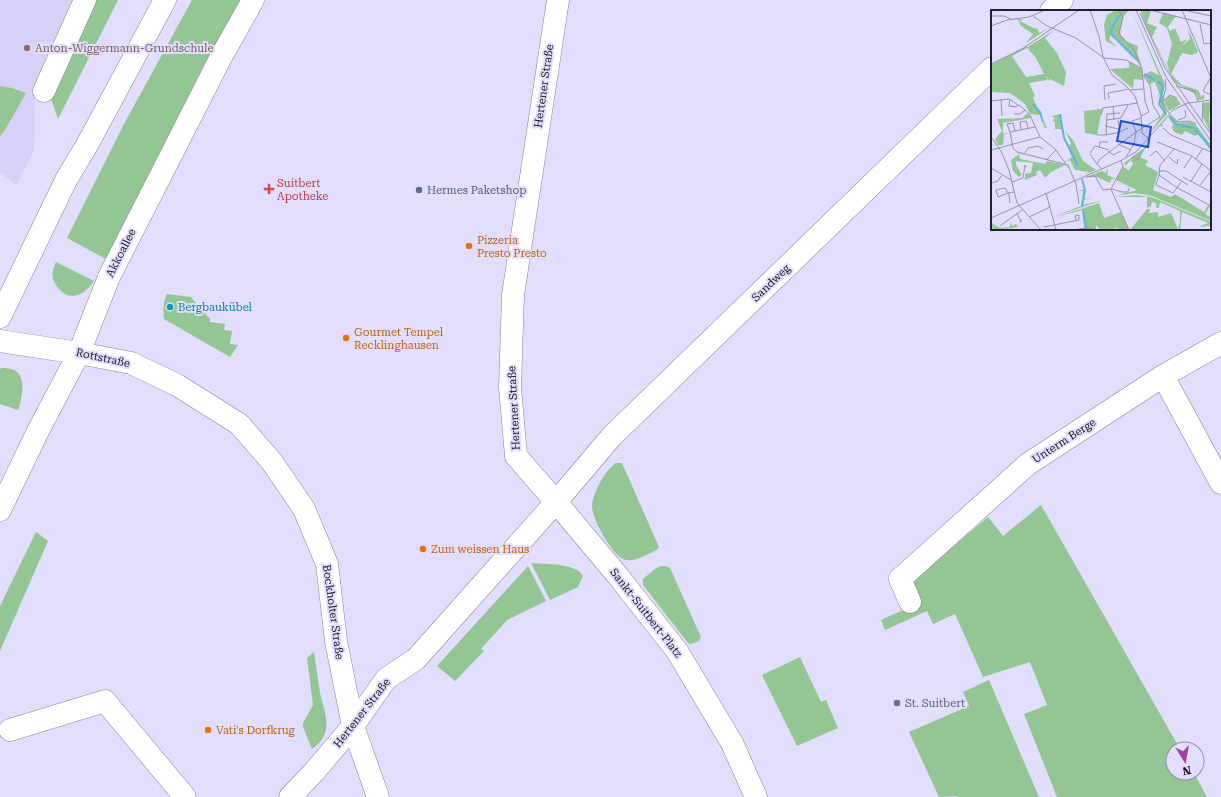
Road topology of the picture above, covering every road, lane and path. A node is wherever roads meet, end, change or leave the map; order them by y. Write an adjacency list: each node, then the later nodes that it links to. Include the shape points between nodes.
1 (85, 0): 8 (street)
2 (165, 0): 9 (street, via 66,180)
3 (253, 0): 12 (street, Akkoallee, via 217,64 109,277)
4 (558, 0): 16 (street, Hertener Straße, via 512,295 510,387 516,456)
5 (1062, 0): 6 (street)
6 (1052, 10)
7 (991, 69): 16 (street, Sandweg, via 612,436)
8 (44, 91)
9 (0, 317)
10 (0, 341): 12 (street, Rottstraße)
11 (1221, 343): 13 (street)
12 (79, 353): 14 (street, Rottstraße, via 131,363 177,385); 17 (street, Akkoallee)
13 (1163, 376): 15 (street); 18 (street, Unterm Berge, via 1028,464 900,579)
14 (239, 424): 19 (street, Bockholter Straße, via 272,462 304,509 318,540 327,564 336,641)
15 (1221, 482)
16 (556, 502): 19 (street, Hertener Straße, via 416,659 386,679); 24 (street, Sankt-Suitbert-Platz, via 677,650 732,743)
17 (0, 510)
18 (910, 602)
19 (353, 726): 22 (street, Hertener Straße); 23 (street, Bockholter Straße)
20 (10, 730): 21 (street, via 105,701)
21 (185, 797)
22 (290, 797)
23 (378, 797)
24 (756, 797)

